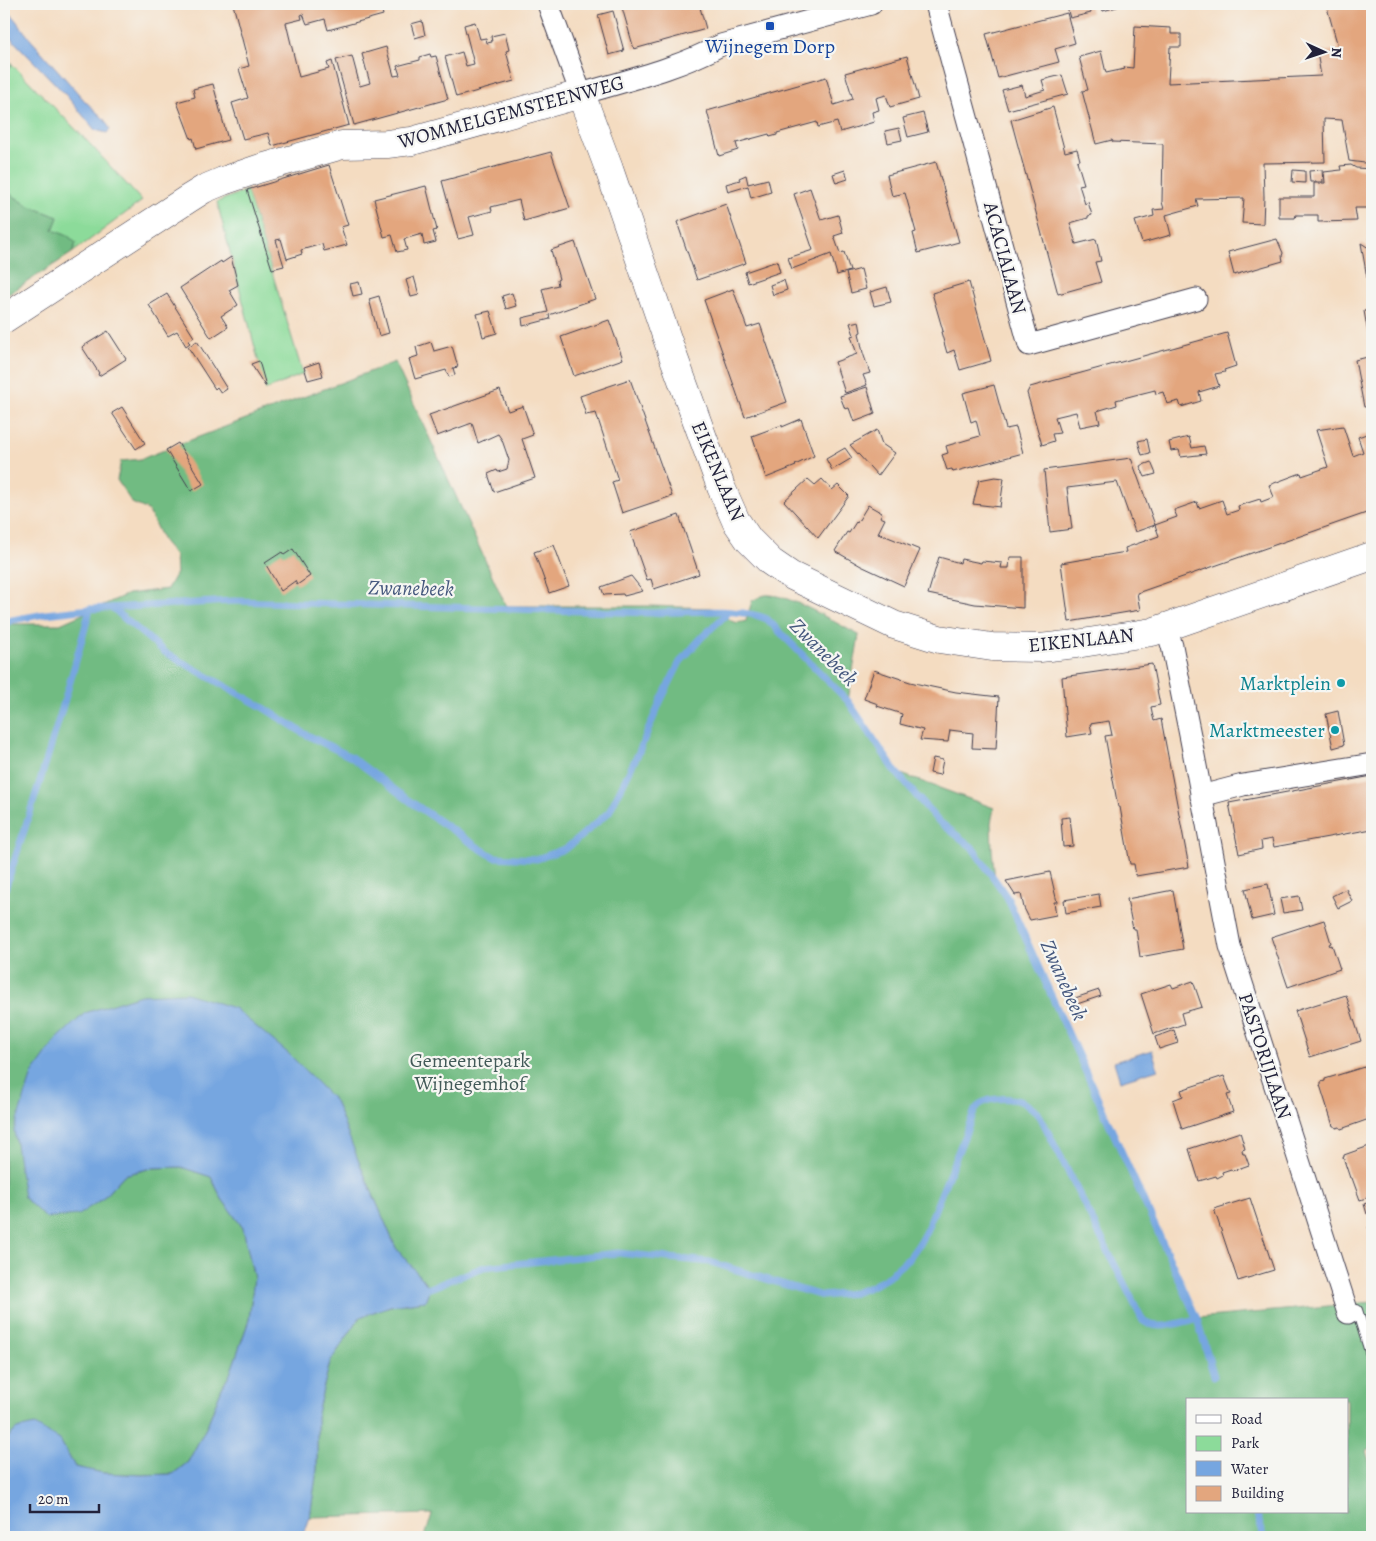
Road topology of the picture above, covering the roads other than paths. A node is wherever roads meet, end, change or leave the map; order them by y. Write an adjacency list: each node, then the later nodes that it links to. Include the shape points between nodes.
1 (548, 4): 4 (street)
2 (871, 4): 4 (street, WOMMELGEMSTEENWEG, via 721,45 635,79)
3 (936, 4): 5 (street, ACACIALAAN, via 1029,345)
4 (580, 94): 6 (street, WOMMELGEMSTEENWEG, via 412,141 342,145 223,181 188,199); 8 (street, EIKENLAAN, via 721,487 736,521 771,562 790,575 894,625 939,639 992,647 1040,648 1130,636)
5 (1196, 299)
6 (4, 319)
7 (1372, 556): 8 (street)
8 (1166, 627): 10 (street)
9 (1372, 764): 10 (street, via 1242,785)
10 (1200, 796): 11 (street, PASTORIJLAAN, via 1230,946)
11 (1348, 1313): 12 (lane, via 1357,1310)
12 (1372, 1358)

